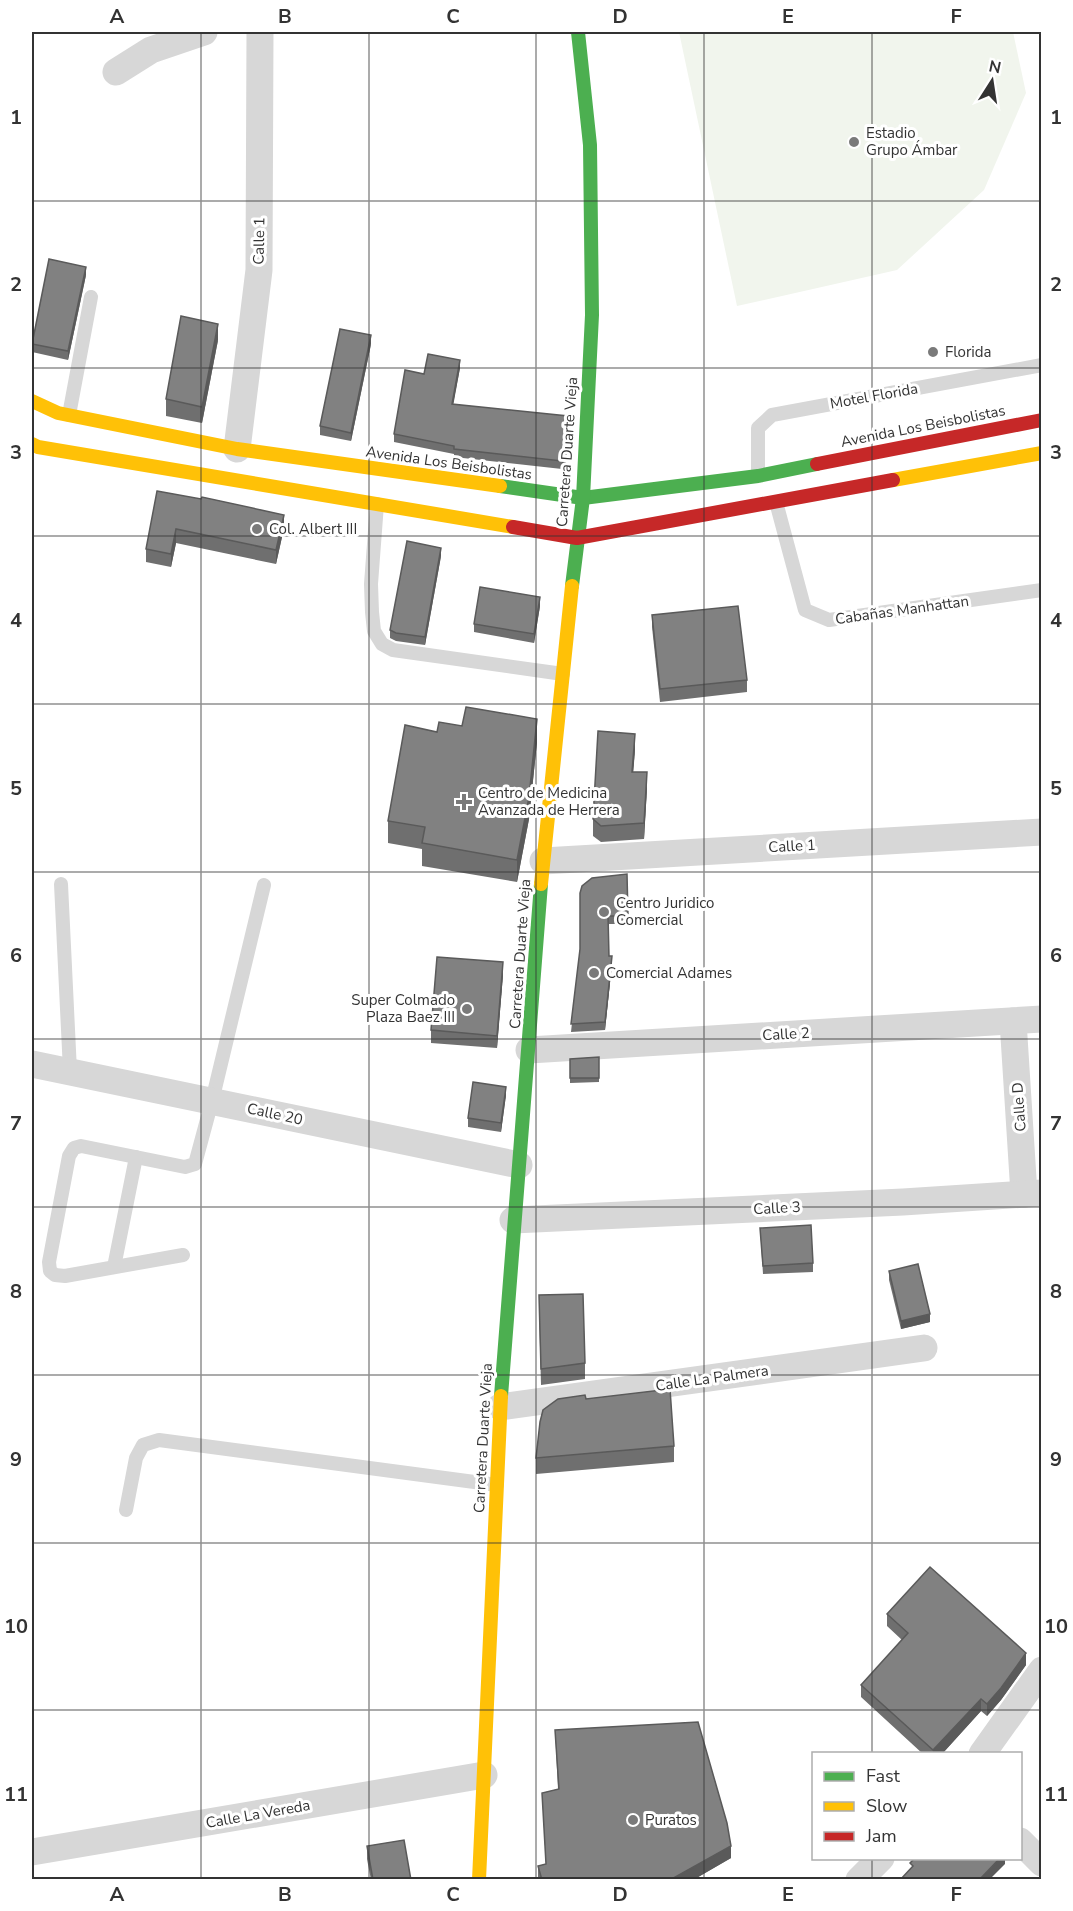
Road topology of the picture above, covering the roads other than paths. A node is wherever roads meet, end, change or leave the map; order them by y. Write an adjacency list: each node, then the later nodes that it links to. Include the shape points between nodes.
1 (204, 32): 4 (street, via 151,50)
2 (260, 32): 11 (street, Calle 1, via 259,270)
3 (578, 32): 14 (main road, Carretera Duarte Vieja, via 590,144 592,315)
4 (116, 72)
5 (91, 297): 8 (lane)
6 (1041, 365): 13 (lane, Motel Florida, via 772,415 758,428)
7 (32, 401): 8 (main road, Avenida Los Beisbolistas)
8 (69, 415): 11 (main road, Avenida Los Beisbolistas)
9 (1041, 420): 13 (main road, Avenida Los Beisbolistas)
10 (32, 444): 16 (main road)
11 (237, 449): 14 (main road, Avenida Los Beisbolistas)
12 (1041, 453): 15 (main road)
13 (758, 476): 14 (main road, Avenida Los Beisbolistas)
14 (584, 498): 17 (main road, Carretera Duarte Vieja)
15 (776, 502): 17 (main road); 18 (lane, Cabañas Manhattan, via 805,610 829,620)
16 (376, 504): 17 (main road); 19 (lane, via 372,612 374,631 382,644 393,650)
17 (577, 538): 19 (main road, Carretera Duarte Vieja)
18 (1041, 590)
19 (563, 674): 21 (main road, Carretera Duarte Vieja)
20 (1041, 832): 21 (street, Calle 1)
21 (543, 861): 26 (main road, Carretera Duarte Vieja)
22 (61, 884): 28 (lane)
23 (264, 885): 29 (lane)
24 (1041, 1018): 25 (street, Calle 2)
25 (1013, 1021): 26 (street, Calle 2); 32 (street, Calle D)
26 (530, 1050): 31 (main road, Carretera Duarte Vieja)
27 (32, 1064): 28 (street, Calle 20)
28 (70, 1071): 29 (street, Calle 20)
29 (212, 1101): 30 (lane, via 195,1164 185,1167); 31 (street, Calle 20)
30 (136, 1156): 35 (lane); 35 (lane, via 81,1146 69,1155 50,1271 65,1276)
31 (519, 1165): 33 (main road, Carretera Duarte Vieja)
32 (1033, 1193): 33 (street, Calle 3)
33 (513, 1220): 37 (main road, Carretera Duarte Vieja)
34 (183, 1255): 35 (lane)
35 (114, 1267)
36 (924, 1348): 37 (street, Calle La Palmera)
37 (500, 1407): 38 (main road, Carretera Duarte Vieja)
38 (496, 1485): 39 (lane, via 159,1440 143,1445 136,1458); 42 (main road, Carretera Duarte Vieja)
39 (126, 1510)
40 (1041, 1670): 41 (street)
41 (983, 1752)
42 (484, 1775): 44 (street, Calle La Vereda); 47 (main road, Carretera Duarte Vieja)
43 (1022, 1843): 46 (street)
44 (32, 1852)
45 (879, 1860): 48 (street)
46 (1041, 1863)
47 (479, 1880)
48 (860, 1880)

